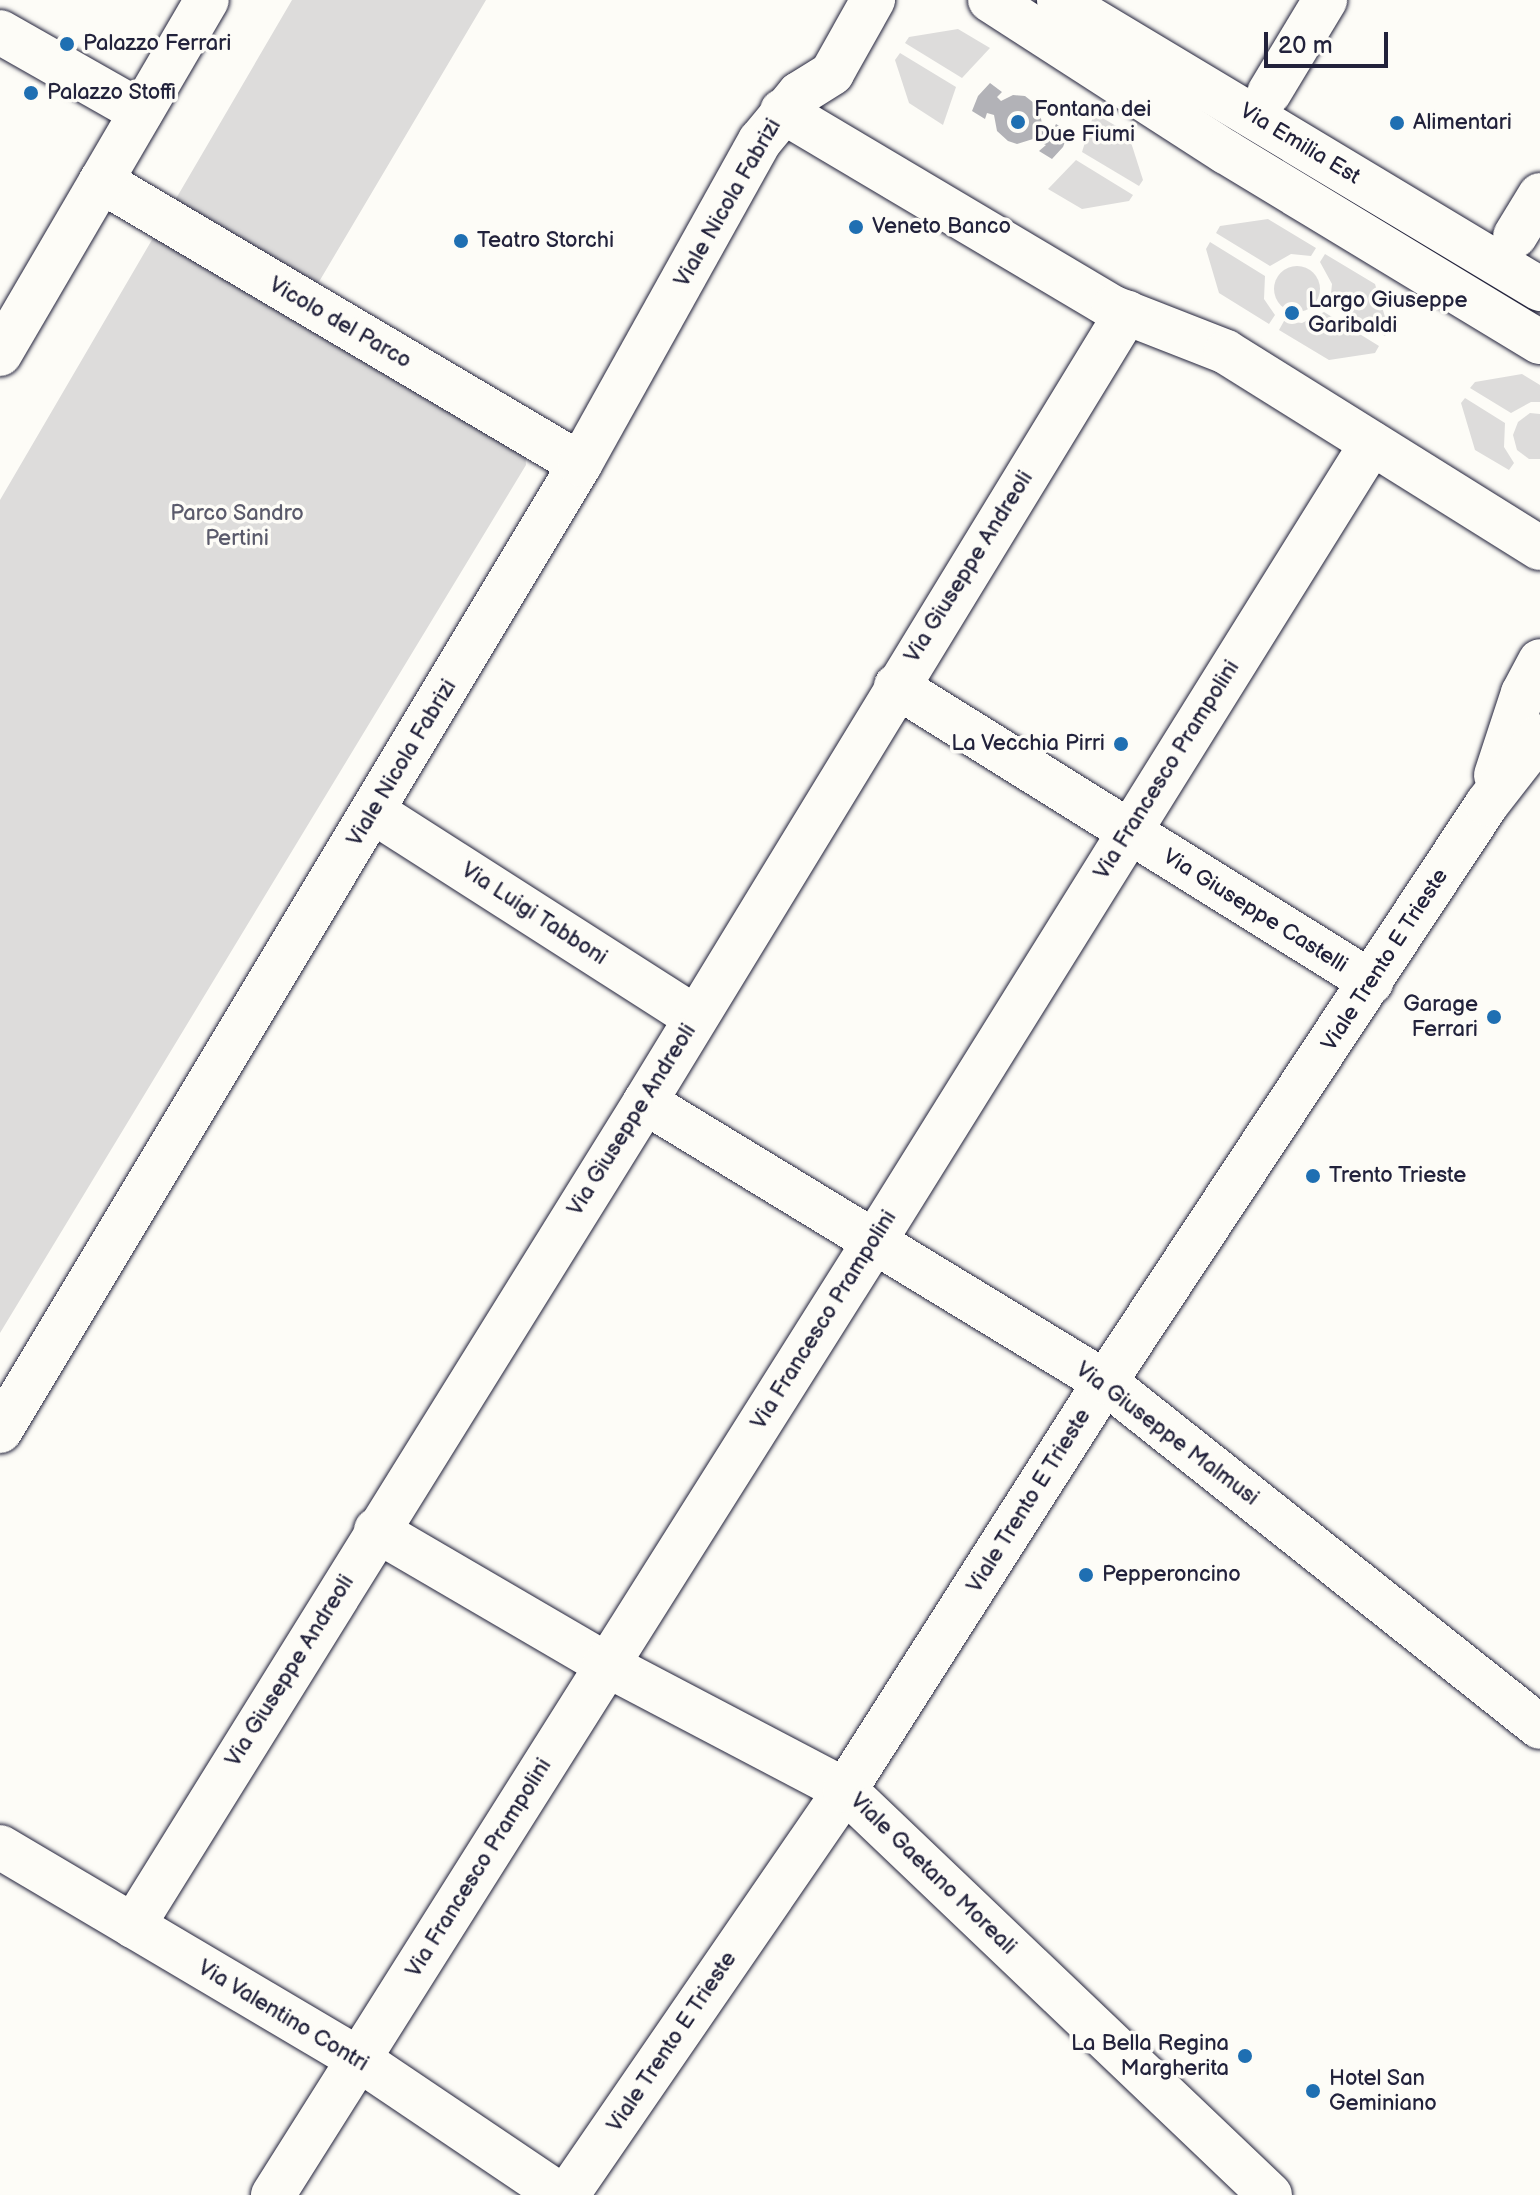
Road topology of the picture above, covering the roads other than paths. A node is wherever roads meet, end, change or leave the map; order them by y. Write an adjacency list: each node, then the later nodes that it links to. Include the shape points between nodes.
1 (207, 0): 9 (street)
2 (873, 0): 8 (street, via 832,73)
3 (990, 0): 15 (street, via 1226,152)
4 (1059, 0): 13 (street, Via Emilia Est)
5 (1325, 0): 7 (street)
6 (0, 32): 9 (street)
7 (1269, 93)
8 (790, 103): 14 (street); 18 (street, Viale Nicola Fabrizi, via 760,141)
9 (141, 112): 10 (street)
10 (101, 181): 16 (street); 18 (street, Vicolo del Parco)
11 (1540, 195): 12 (street)
12 (1515, 236)
13 (1540, 289)
14 (1127, 312): 17 (street, via 1226,352); 21 (street, Via Giuseppe Andreoli)
15 (1540, 342)
16 (0, 354)
17 (1372, 443): 19 (street); 25 (street, Via Francesco Prampolini)
18 (580, 464): 24 (street, Viale Nicola Fabrizi)
19 (1540, 548)
20 (1540, 661): 23 (street, Viale Trento E Trieste, via 1523,693)
21 (896, 686): 25 (street, Via Giuseppe Castelli); 27 (street, Via Giuseppe Andreoli)
22 (1540, 736): 23 (street, Viale Trento E Trieste)
23 (1487, 804): 26 (street, Viale Trento E Trieste)
24 (374, 812): 27 (street, Via Luigi Tabboni); 31 (street, Viale Nicola Fabrizi)
25 (1128, 833): 26 (street, Via Giuseppe Castelli); 29 (street, Via Francesco Prampolini)
26 (1371, 982): 30 (street, Viale Trento E Trieste)
27 (695, 1017): 28 (street, Via Giuseppe Andreoli)
28 (645, 1102): 29 (street, Via Giuseppe Malmusi); 32 (street, Via Giuseppe Andreoli)
29 (874, 1242): 30 (street, Via Giuseppe Malmusi); 33 (street, Via Francesco Prampolini)
30 (1105, 1382): 34 (street, Via Giuseppe Malmusi); 35 (street, Viale Trento E Trieste)
31 (0, 1431)
32 (376, 1530): 33 (street, Viale Gaetano Moreali); 37 (street, Via Giuseppe Andreoli)
33 (605, 1664): 35 (street, Viale Gaetano Moreali); 38 (street, Via Francesco Prampolini)
34 (1540, 1727)
35 (845, 1790): 41 (street, Viale Trento E Trieste); 42 (street, Viale Gaetano Moreali)
36 (0, 1847): 37 (street, Via Valentino Contri)
37 (133, 1926): 38 (street, Via Valentino Contri)
38 (360, 2060): 39 (street, Via Francesco Prampolini); 40 (street, Via Valentino Contri)
39 (273, 2195)
40 (560, 2195)
41 (567, 2195)
42 (1270, 2195)

